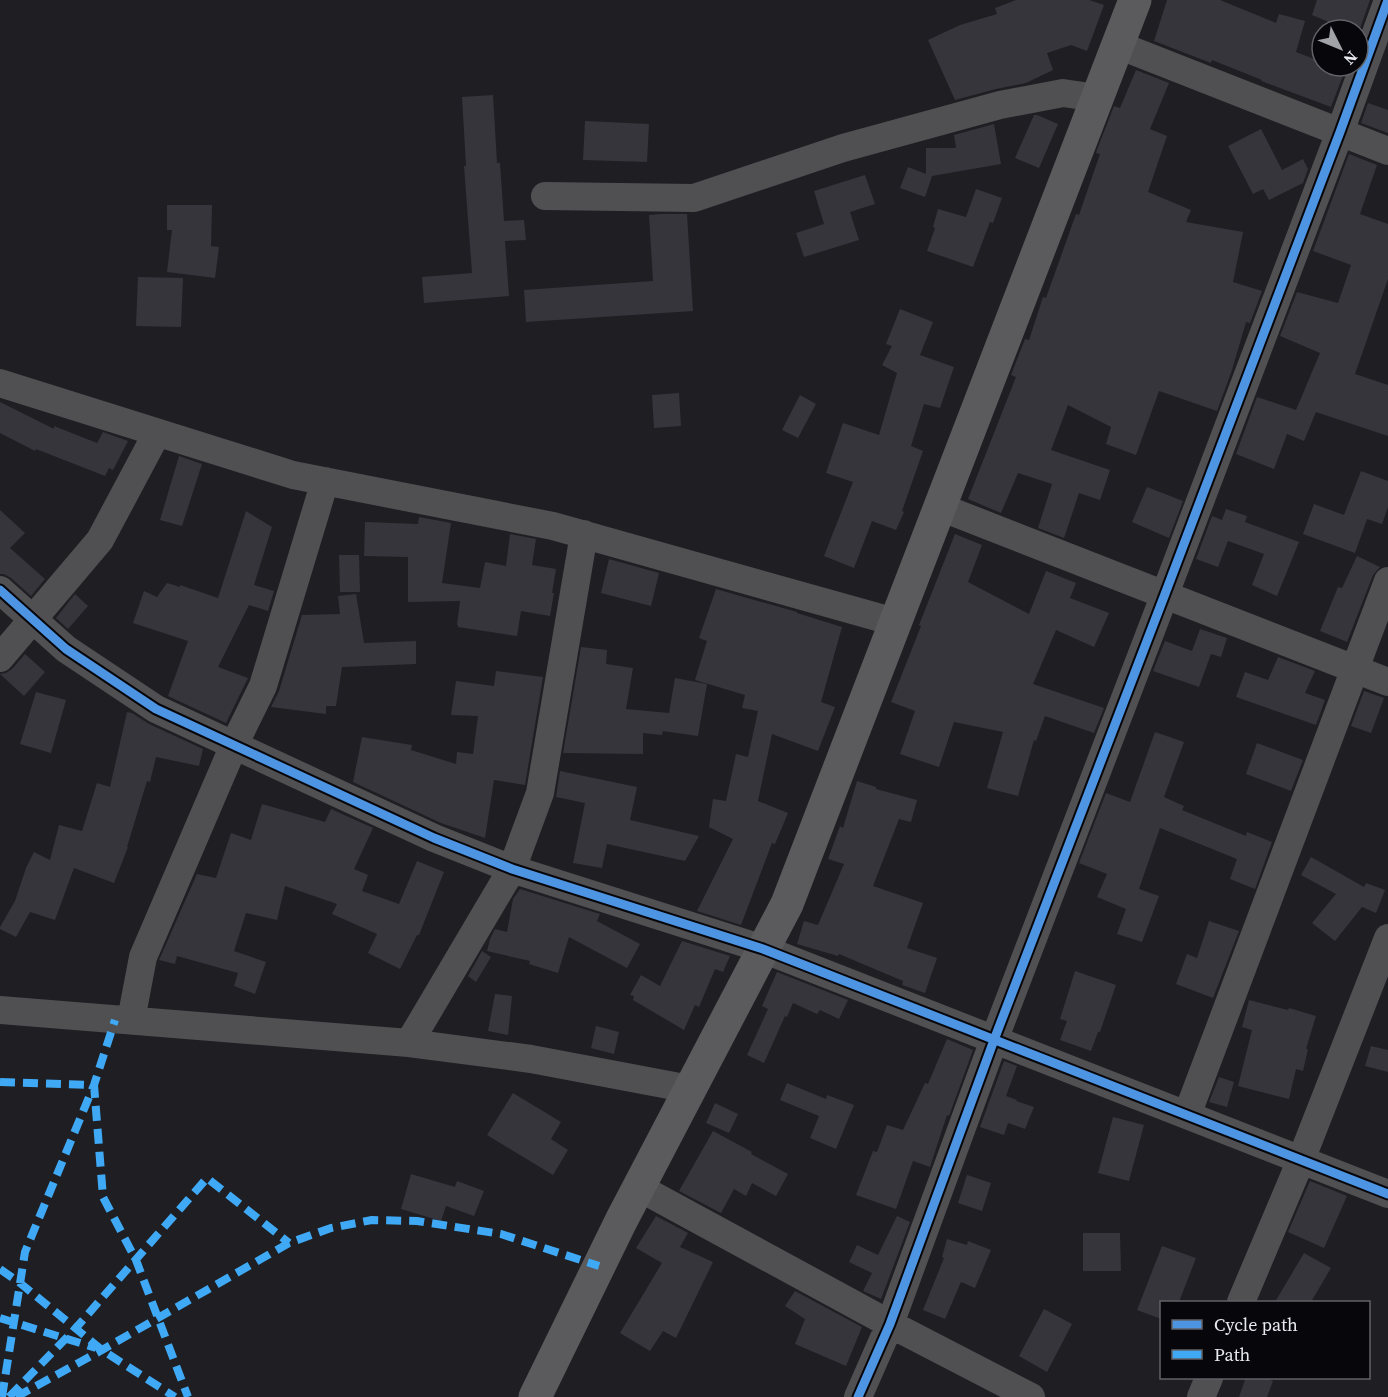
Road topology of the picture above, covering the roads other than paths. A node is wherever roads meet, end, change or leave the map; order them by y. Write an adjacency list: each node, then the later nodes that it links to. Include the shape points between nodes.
1 (1135, 0): 3 (main road)
2 (1388, 0): 5 (street)
3 (1118, 45): 4 (main road); 5 (street)
4 (1098, 98): 7 (street, via 1063,93 1000,105 843,148 694,198); 11 (main road)
5 (1340, 132): 6 (street); 15 (street)
6 (1388, 151)
7 (545, 196)
8 (0, 383): 9 (street)
9 (157, 433): 10 (street, via 292,475); 16 (street, via 100,540)
10 (325, 481): 12 (street); 21 (street, via 263,687)
11 (940, 507): 15 (street); 17 (main road)
12 (584, 534): 17 (street); 22 (street, via 540,793)
13 (1388, 581): 19 (street)
14 (0, 590): 16 (street)
15 (1165, 594): 19 (street); 27 (street)
16 (32, 619): 18 (street); 21 (street, via 66,649 156,709)
17 (896, 622): 24 (main road, via 787,904)
18 (0, 658)
19 (1355, 669): 20 (street); 30 (street)
20 (1388, 682)
21 (234, 745): 22 (street, via 435,838); 26 (street, via 143,957)
22 (512, 869): 24 (street); 28 (street)
23 (1388, 938): 31 (street)
24 (763, 948): 27 (street); 29 (main road)
25 (0, 1010): 26 (street)
26 (131, 1020): 28 (street)
27 (994, 1040): 30 (street); 35 (street)
28 (409, 1043): 29 (street, via 531,1059)
29 (690, 1089): 32 (main road)
30 (1187, 1115): 31 (street)
31 (1301, 1160): 33 (street); 34 (street)
32 (638, 1187): 35 (street); 37 (main road)
33 (1388, 1194)
34 (1241, 1301)
35 (890, 1324): 38 (street); 39 (street)
36 (1208, 1379): 40 (street)
37 (535, 1397)
38 (858, 1397)
39 (1031, 1397)
40 (1201, 1397)

